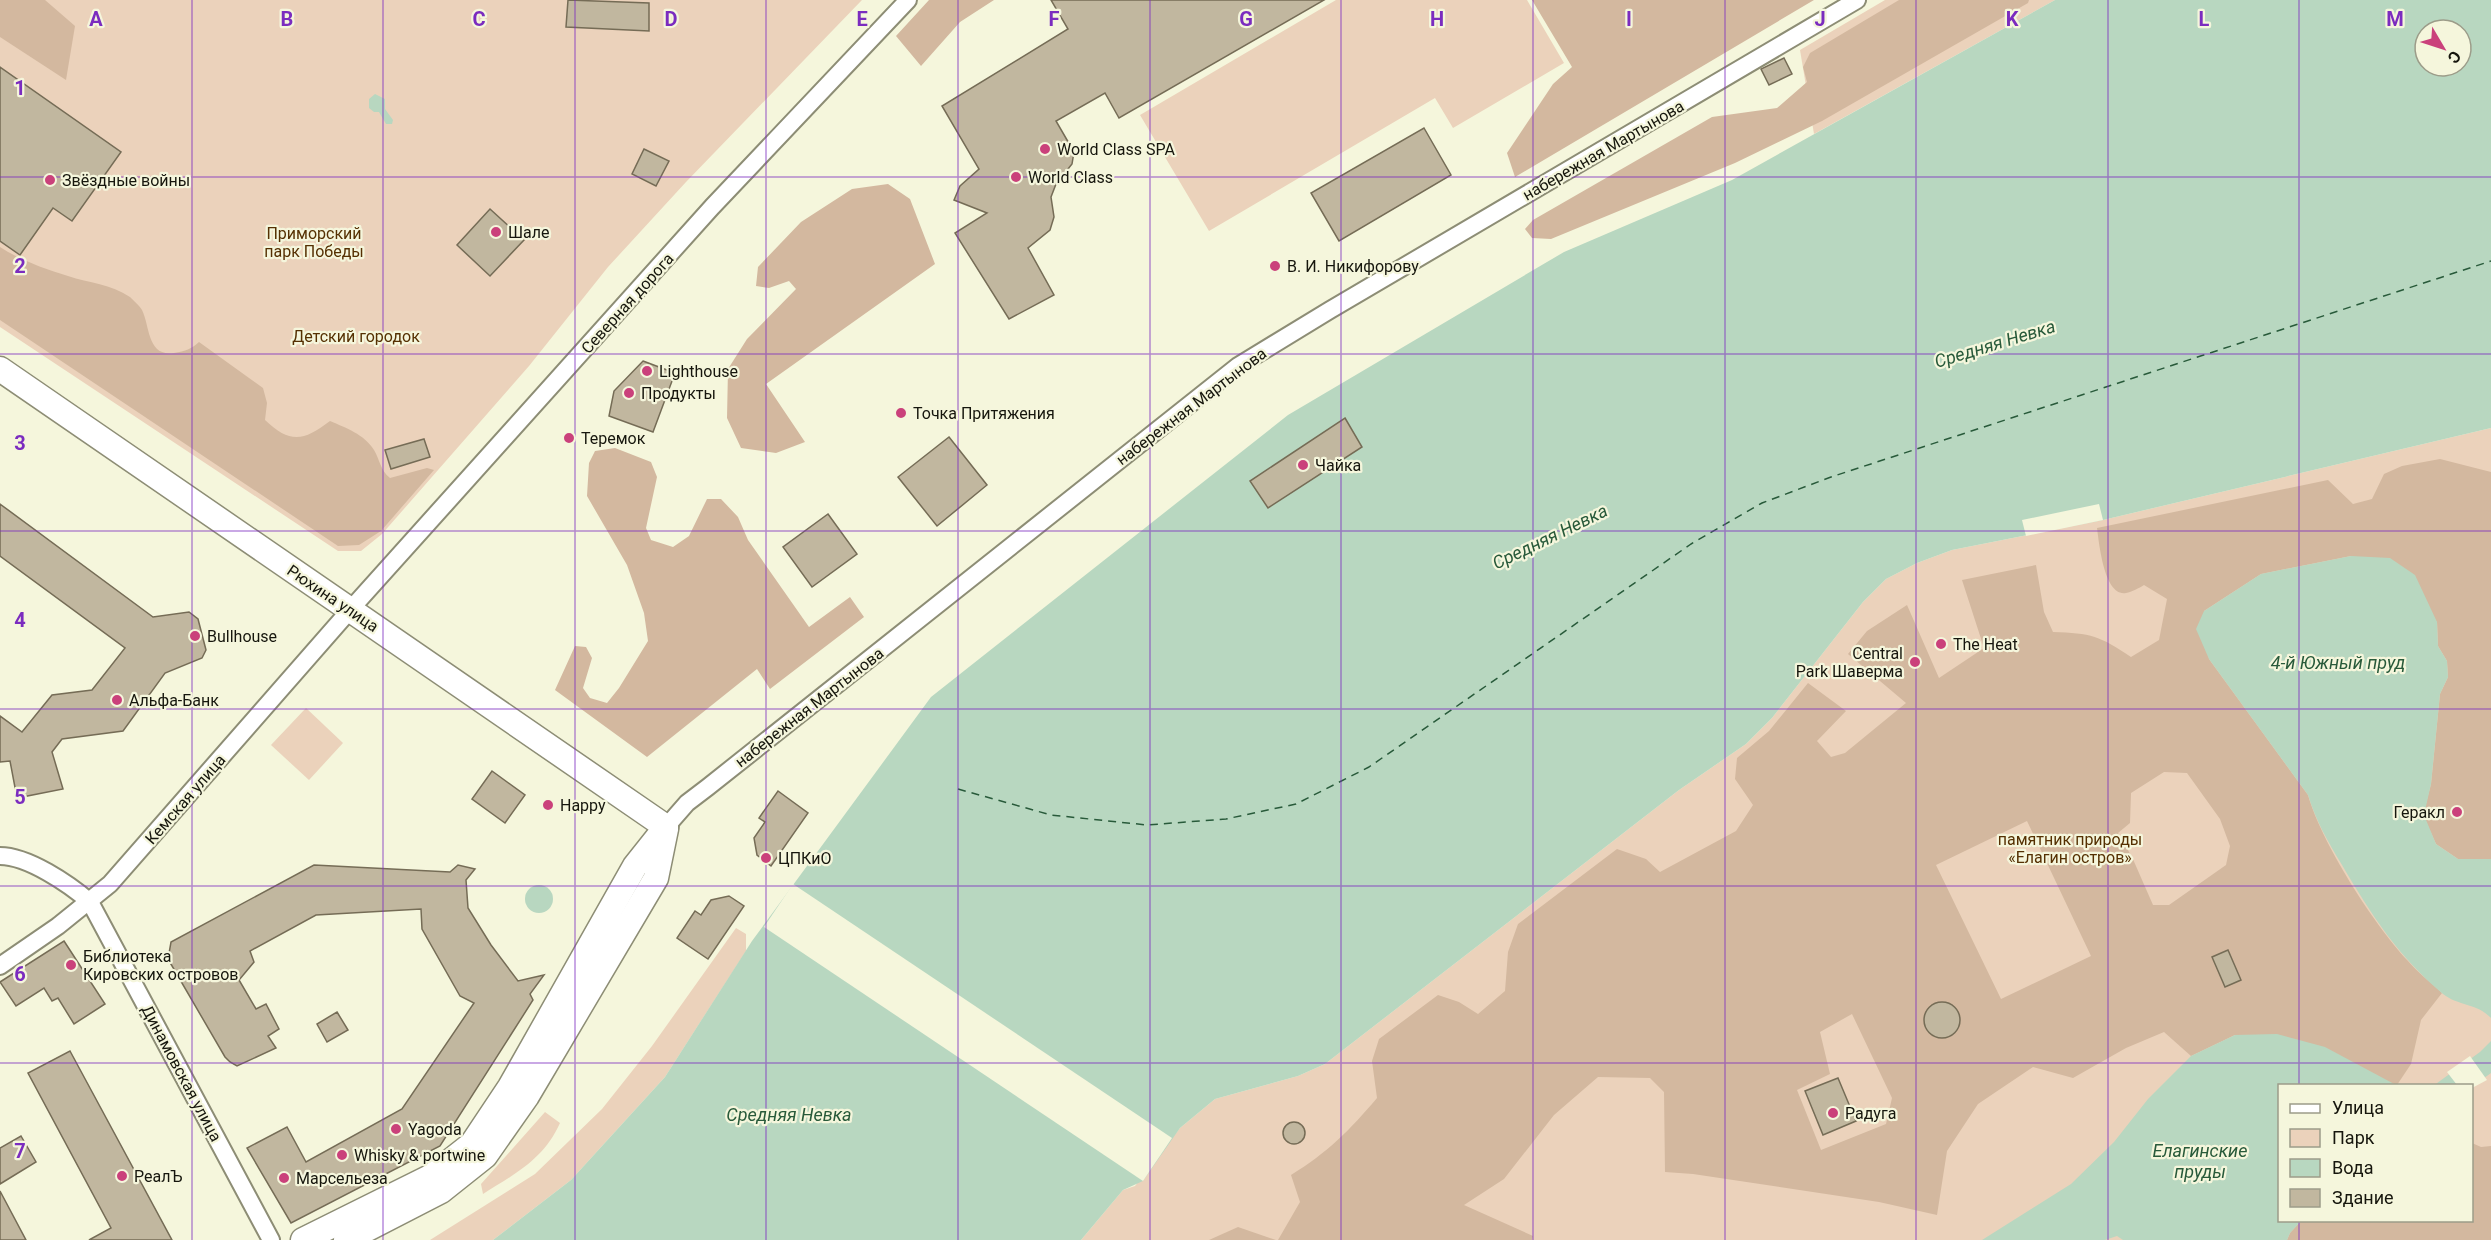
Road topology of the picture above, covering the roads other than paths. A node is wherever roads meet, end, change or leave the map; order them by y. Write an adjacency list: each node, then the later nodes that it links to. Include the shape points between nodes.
1 (908, 0): 4 (street, Северная дорога, via 712,207)
2 (1857, 0): 5 (street, набережная Мартынова, via 1238,366 687,803)
3 (0, 369): 4 (street, Рюхина улица)
4 (350, 610): 5 (street, Рюхина улица); 7 (street, Кемская улица)
5 (666, 827): 10 (street, набережная Мартынова, via 635,866 510,1087 471,1144 430,1177); 11 (street, via 656,878 527,1096 485,1156 441,1191)
6 (0, 856): 7 (street, Динамовская улица, via 11,856 52,876)
7 (90, 903): 8 (street, Кемская улица); 9 (street, Динамовская улица)
8 (0, 966)
9 (271, 1240)
10 (303, 1240)
11 (346, 1240)

